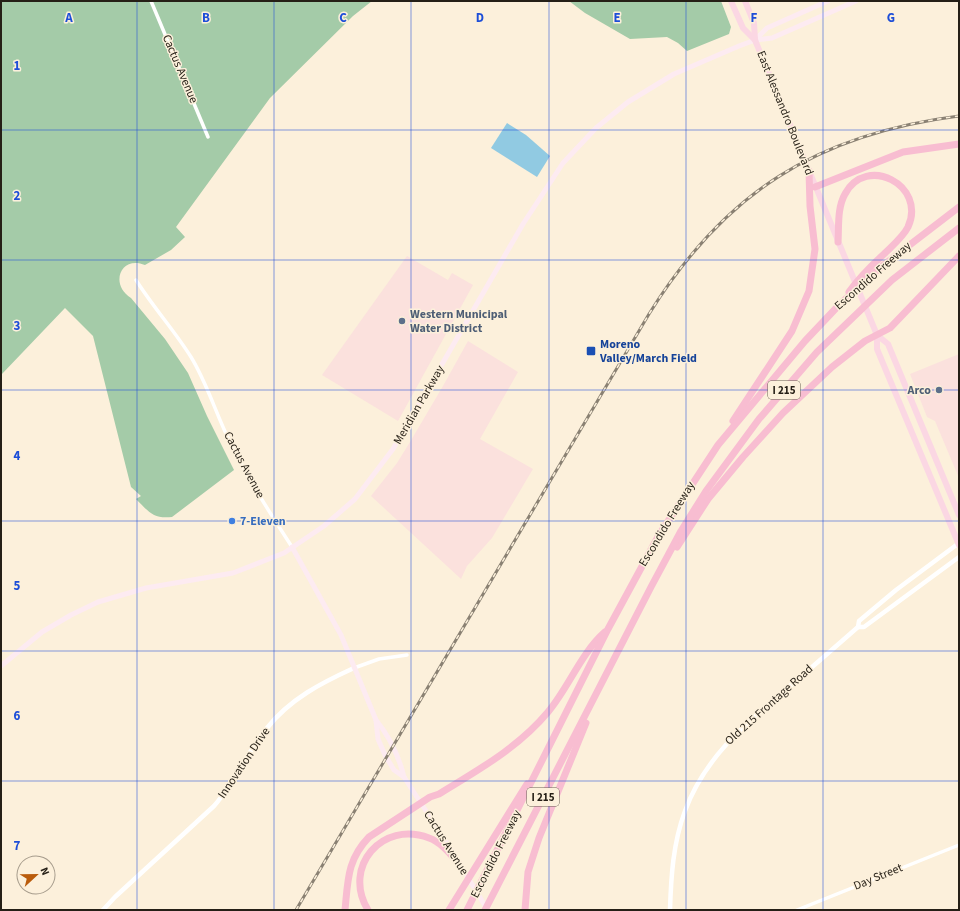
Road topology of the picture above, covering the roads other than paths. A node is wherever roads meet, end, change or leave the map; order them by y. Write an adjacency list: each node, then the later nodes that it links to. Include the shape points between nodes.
1 (151, 1): 7 (street, Cactus Avenue)
2 (732, 1): 6 (main road, East Alessandro Boulevard, via 743,28)
3 (745, 1): 6 (main road, East Alessandro Boulevard, via 754,23)
4 (828, 1): 6 (main road, via 767,28)
5 (856, 1): 6 (main road, via 772,38)
6 (755, 40): 9 (main road, East Alessandro Boulevard); 21 (main road, Meridian Parkway, via 658,83 610,116 580,145 549,183 523,224 381,467 344,509)
7 (208, 137)
8 (959, 144): 10 (highway, via 903,152)
9 (809, 171): 10 (main road, East Alessandro Boulevard); 18 (highway, via 813,272 802,310 792,331)
10 (815, 187): 13 (main road, East Alessandro Boulevard)
11 (959, 207): 16 (highway, Escondido Freeway / I 215, via 880,267)
12 (959, 228): 23 (highway, Escondido Freeway / I 215, via 892,280 817,352 759,419 706,491)
13 (838, 242): 16 (highway, via 841,204 853,184 864,177 885,176 899,184 906,192 912,209 906,231 860,277); 17 (main road)
14 (959, 256): 17 (highway, via 890,328)
15 (136, 280): 21 (street, Cactus Avenue, via 191,357 231,443)
16 (840, 304): 18 (highway, Escondido Freeway / I 215, via 805,341)
17 (877, 335): 19 (main road, via 888,344); 20 (main road, via 877,349); 23 (highway, via 832,367 783,413 743,457 708,499)
18 (718, 445): 25 (highway, Escondido Freeway / I 215, via 659,535)
19 (958, 513)
20 (959, 544): 24 (street, Old 215 Frontage Road, via 887,597 859,621)
21 (292, 547): 27 (main road, Meridian Parkway, via 269,560 233,573 146,588 98,602 42,632); 28 (main road, Cactus Avenue, via 329,611)
22 (959, 557): 24 (street, Old 215 Frontage Road, via 864,627)
23 (651, 587): 29 (highway, Escondido Freeway / I 215)
24 (858, 627): 43 (street, Old 215 Frontage Road, via 743,726 726,743 701,777 678,833 673,860)
25 (608, 629): 31 (highway, Escondido Freeway / I 215); 33 (highway, via 595,640 558,700 528,733 499,756)
26 (407, 655): 28 (street, Innovation Drive, via 379,659)
27 (1, 666)
28 (354, 668): 30 (main road, Cactus Avenue); 36 (street, Innovation Drive, via 321,684 287,706 266,728 227,791 214,806 116,895)
29 (602, 684): 41 (highway, Escondido Freeway / I 215); 42 (highway, via 528,872)
30 (376, 720): 32 (main road, Cactus Avenue, via 386,732); 32 (main road, Cactus Avenue, via 378,739 394,770)
31 (554, 740): 39 (highway); 40 (highway, Escondido Freeway / I 215)
32 (404, 777): 33 (main road, Cactus Avenue)
33 (421, 803): 35 (main road, Cactus Avenue); 37 (highway, via 361,845 348,874)
34 (959, 845): 44 (street, Day Street)
35 (461, 866): 38 (highway, via 438,843 424,836 403,834 386,839 369,853 362,868 360,891); 41 (main road, Cactus Avenue)
36 (103, 910)
37 (345, 910)
38 (368, 910)
39 (449, 910)
40 (467, 910)
41 (486, 910)
42 (525, 910)
43 (670, 910)
44 (797, 910)

